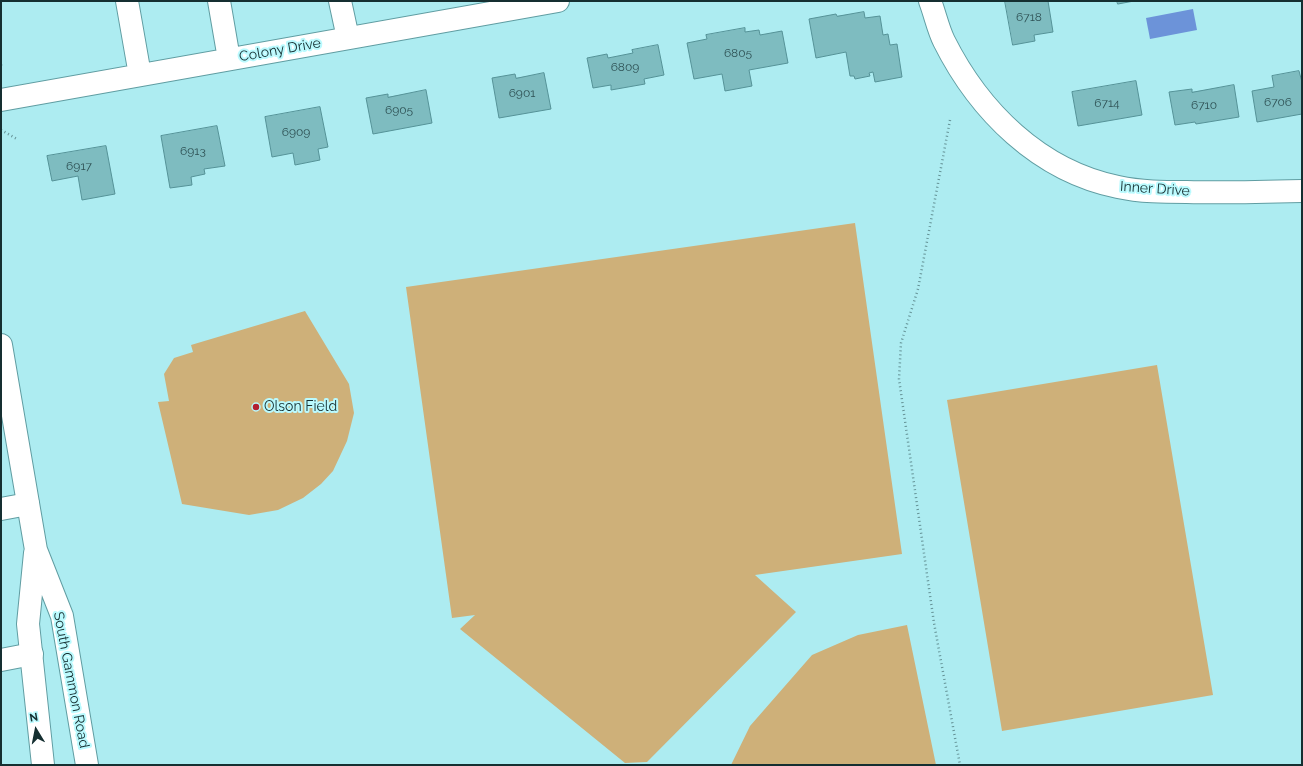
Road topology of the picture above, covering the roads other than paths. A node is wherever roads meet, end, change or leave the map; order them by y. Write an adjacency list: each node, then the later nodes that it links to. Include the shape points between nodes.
1 (127, 1): 8 (street)
2 (219, 1): 7 (street)
3 (340, 1): 6 (street)
4 (558, 1): 6 (street, Colony Drive)
5 (930, 1): 10 (street, Inner Drive, via 944,40 970,86 991,113 1024,143 1056,164 1088,179 1118,188 1152,192)
6 (348, 38): 7 (street, Colony Drive)
7 (229, 60): 8 (street, Colony Drive)
8 (140, 75): 9 (street, Colony Drive)
9 (1, 100)
10 (1302, 191)
11 (1, 345): 12 (street)
12 (28, 504): 13 (street); 14 (street)
13 (1, 509)
14 (36, 550): 15 (street, via 28,624); 18 (street, South Gammon Road, via 62,616)
15 (32, 654): 16 (street); 17 (street)
16 (1, 660)
17 (43, 765)
18 (87, 765)

